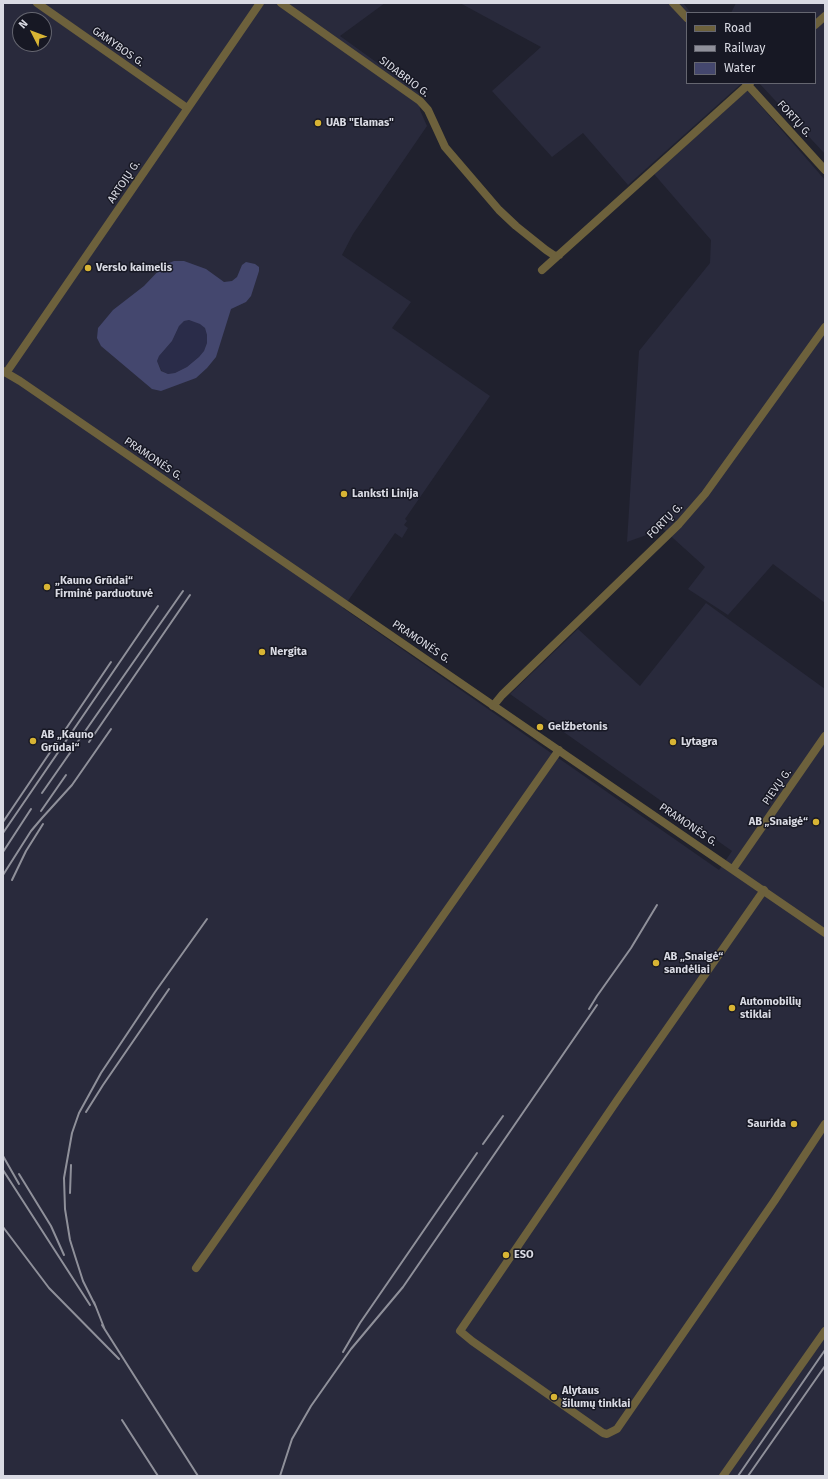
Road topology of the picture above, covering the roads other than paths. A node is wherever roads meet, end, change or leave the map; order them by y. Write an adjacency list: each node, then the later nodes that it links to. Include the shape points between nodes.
1 (37, 3): 9 (street, GAMYBOS G.)
2 (260, 3): 9 (street, ARTOJŲ G.)
3 (281, 3): 11 (street, SIDABRIO G., via 420,101 428,110 445,148 499,210 546,250 555,256)
4 (673, 3): 6 (street)
5 (825, 16): 7 (street)
6 (686, 17)
7 (816, 24)
8 (748, 84): 10 (street, FORTŲ G.); 11 (street)
9 (187, 108): 14 (street, ARTOJŲ G.)
10 (825, 170)
11 (559, 255): 12 (street)
12 (542, 270)
13 (825, 327): 15 (street, FORTŲ G., via 705,494 679,524 502,694)
14 (4, 372): 15 (street, PRAMONĖS G.)
15 (493, 706): 17 (street, PRAMONĖS G.)
16 (825, 736): 18 (street, PIEVŲ G.)
17 (559, 750): 18 (street, PRAMONĖS G.); 22 (street)
18 (732, 869): 19 (street, PRAMONĖS G.)
19 (764, 890): 20 (street, PRAMONĖS G.); 21 (street, via 460,1331 603,1433 607,1434 616,1429)
20 (825, 933)
21 (825, 1124)
22 (196, 1268)
23 (825, 1331): 24 (street)
24 (723, 1476)

